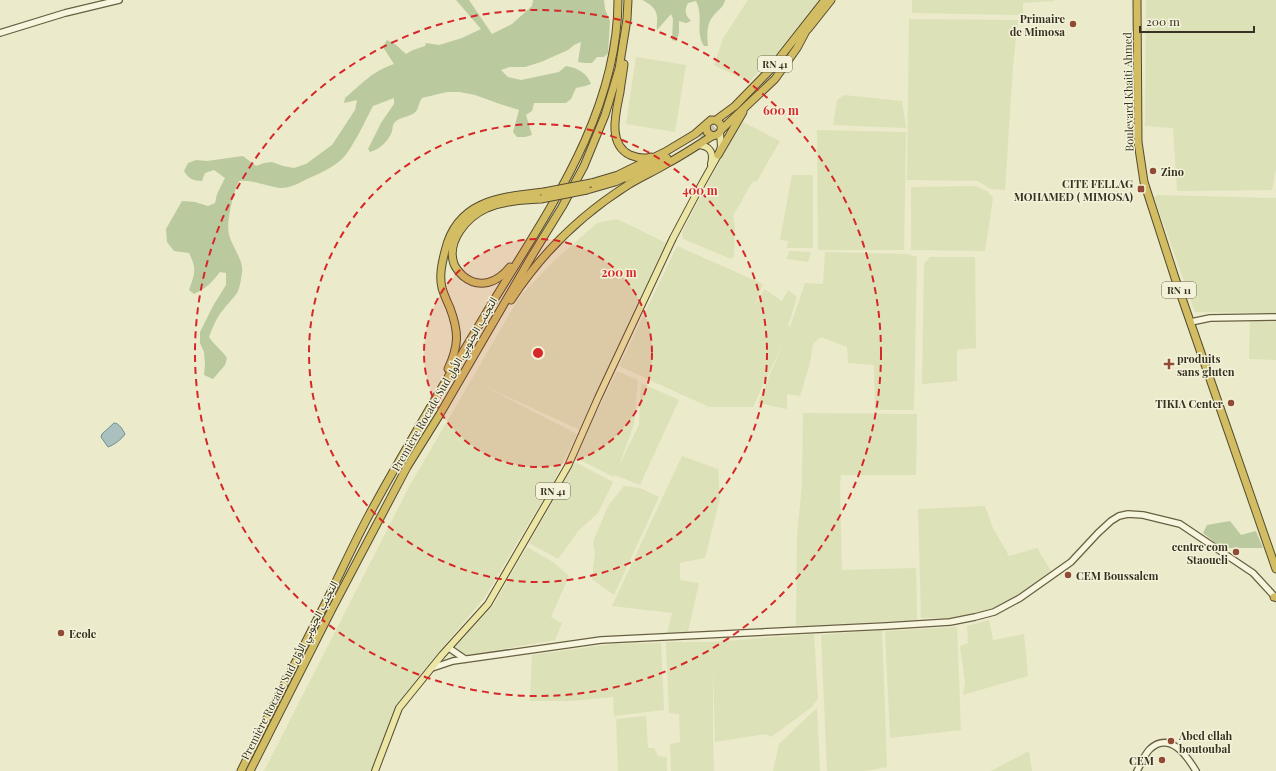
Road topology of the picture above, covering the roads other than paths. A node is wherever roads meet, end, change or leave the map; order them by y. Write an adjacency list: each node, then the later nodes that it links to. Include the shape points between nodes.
1 (119, 0): 9 (street, via 65,12)
2 (618, 0): 26 (highway, Première Rocade Sud التجنب الجنوبي الأول, via 611,59 599,106 576,162)
3 (628, 0): 7 (highway, Première Rocade Sud التجنب الجنوبي الأول)
4 (825, 0): 11 (highway, RN 41, via 770,70 735,106)
5 (831, 0): 8 (highway, RN 41)
6 (1137, 0): 28 (highway, Boulevard Khaiti Ahmed / RN 11, via 1138,142 1144,182)
7 (627, 19): 18 (highway, via 626,53 615,122 616,139 627,154 639,158); 29 (highway, Première Rocade Sud التجنب الجنوبي الأول, via 615,83 599,132 584,166)
8 (806, 32): 10 (highway, RN 41, via 780,73); 12 (highway, via 773,74)
9 (0, 33)
10 (746, 106): 14 (highway, RN 41); 19 (highway, RN 41)
11 (716, 120): 13 (highway, via 709,121); 14 (highway, via 720,122)
12 (724, 121)
13 (706, 125): 15 (highway, via 706,130); 18 (highway)
14 (721, 130): 15 (highway, via 717,135); 19 (main road, via 721,147)
15 (711, 135): 17 (highway); 21 (main road, via 718,144 718,149); 22 (highway, via 700,135)
16 (701, 138): 20 (highway)
17 (698, 145): 21 (main road, via 706,147 711,152); 25 (highway)
18 (665, 152): 24 (highway, bridge, via 618,175)
19 (718, 155): 23 (main road)
20 (662, 161): 22 (highway); 25 (highway)
21 (710, 167): 23 (main road)
22 (615, 182): 24 (highway, bridge, via 587,190)
23 (699, 190): 33 (main road, RN 41, via 673,238 568,466 488,604)
24 (542, 196): 26 (highway, via 496,205 485,209 467,222 460,230 453,246 454,265 466,278 475,283 490,283 498,279 510,267); 30 (highway, via 509,196 484,204 468,213 452,232 446,246 441,275 442,287 456,324 455,353)
25 (600, 205): 29 (highway, via 560,240 525,279)
26 (548, 211): 30 (highway, Première Rocade Sud التجنب الجنوبي الأول)
27 (1276, 317): 28 (street, via 1210,318)
28 (1191, 322): 31 (highway, Boulevard Khaiti Ahmed / RN 11)
29 (440, 414): 37 (highway, Première Rocade Sud التجنب الجنوبي الأول, via 407,467)
30 (420, 426): 36 (highway, Première Rocade Sud التجنب الجنوبي الأول, via 369,515)
31 (1276, 569)
32 (1275, 597): 34 (street, via 1253,572 1180,524 1143,514 1128,514 1111,521 1071,562 1020,598 994,612 975,618 950,622 601,640)
33 (449, 648): 34 (street); 35 (main road, RN 41)
34 (465, 659): 35 (street)
35 (431, 668): 38 (main road, RN 41, via 399,708)
36 (241, 771)
37 (250, 771)
38 (375, 771)
39 (1137, 771): 40 (street, via 1147,752 1161,743 1173,745 1184,752)
40 (1196, 771)

